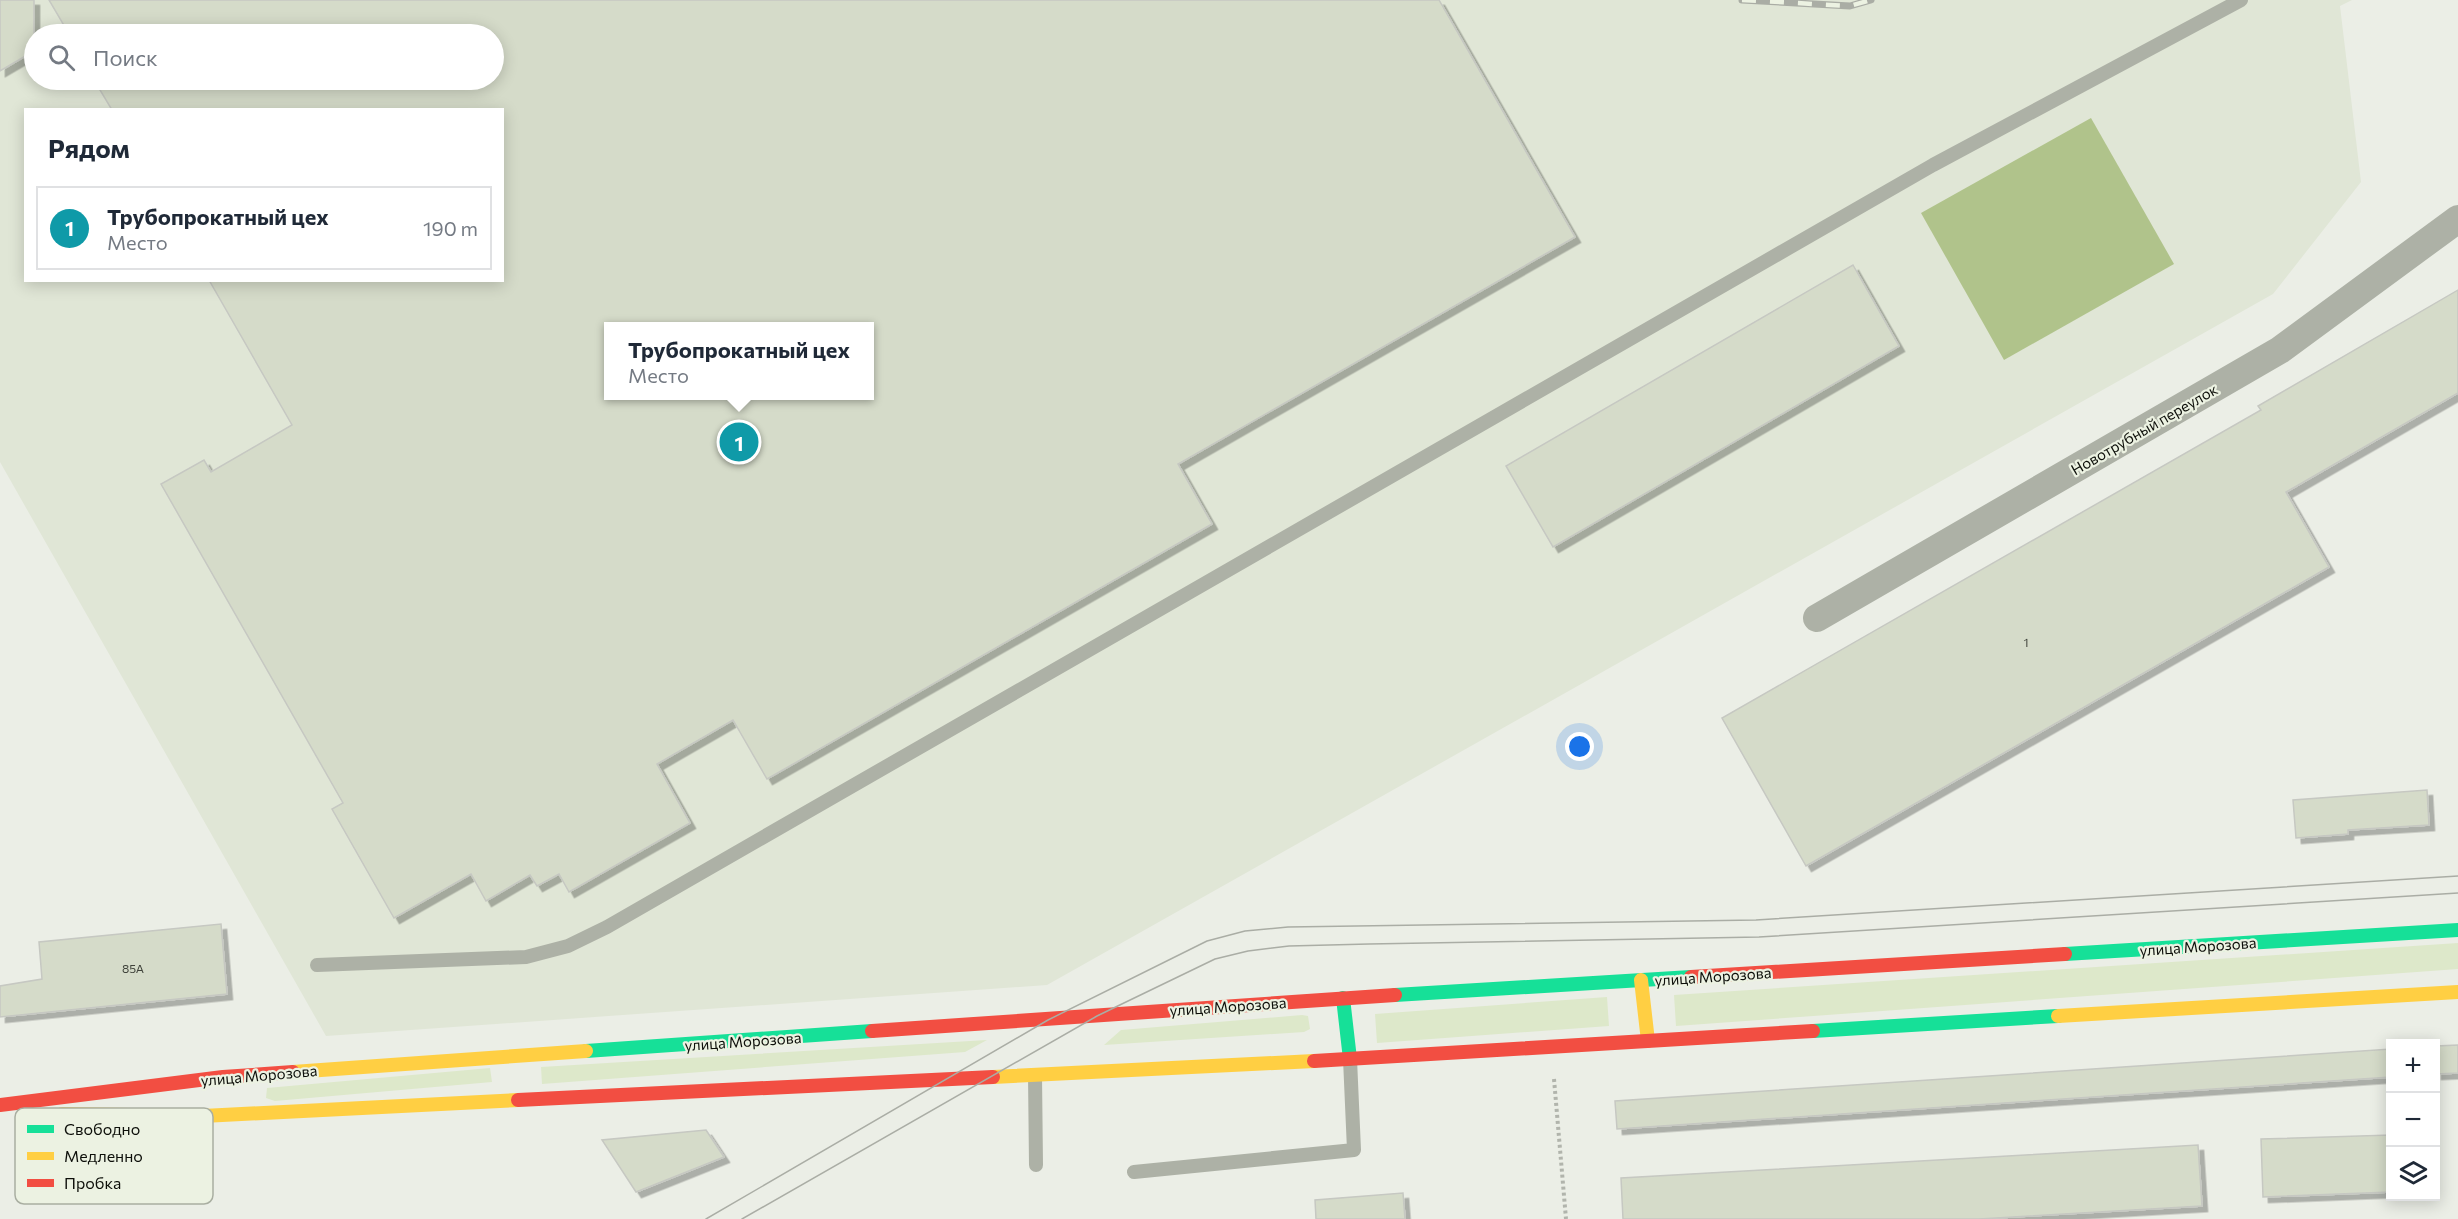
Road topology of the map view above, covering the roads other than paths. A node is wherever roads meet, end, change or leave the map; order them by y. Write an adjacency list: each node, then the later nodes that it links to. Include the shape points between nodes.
1 (2241, 0): 5 (lane, via 1922,170 607,927 568,946 526,957)
2 (2458, 219): 3 (street, Новотрубный переулок, via 2280,350)
3 (1817, 618)
4 (2458, 930): 6 (main road, улица Морозова)
5 (317, 966)
6 (1641, 980): 8 (main road, улица Морозова); 9 (main road)
7 (2458, 992): 9 (main road)
8 (1343, 998): 10 (main road); 12 (main road, улица Морозова, via 223,1077)
9 (1648, 1041): 10 (main road)
10 (1350, 1059): 11 (main road); 17 (lane, via 1354,1149)
11 (1035, 1075): 15 (main road); 16 (lane)
12 (0, 1105)
13 (0, 1114): 14 (main road)
14 (15, 1114)
15 (213, 1116)
16 (1036, 1165)
17 (1134, 1172)

